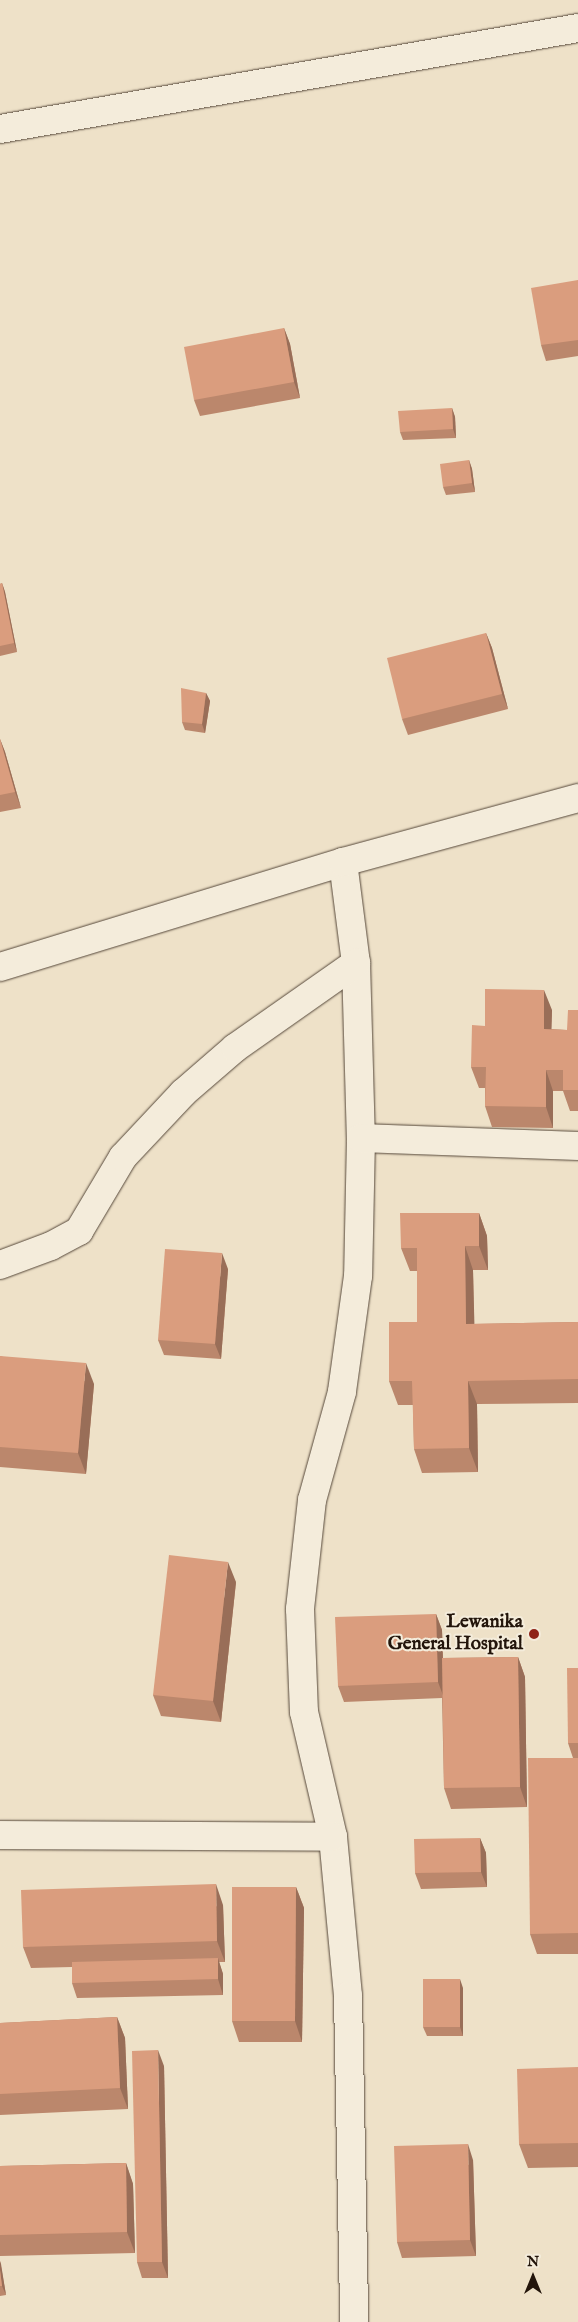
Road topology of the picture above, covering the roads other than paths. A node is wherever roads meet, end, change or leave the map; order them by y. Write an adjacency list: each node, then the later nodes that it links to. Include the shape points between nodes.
1 (578, 28): 2 (street)
2 (0, 129)
3 (578, 798): 4 (street)
4 (343, 862): 5 (street); 6 (street)
5 (356, 963): 7 (street); 9 (street, via 235,1048 183,1093 123,1157 79,1231 51,1246)
6 (0, 966)
7 (361, 1138): 8 (street); 11 (street, via 358,1276 342,1392 312,1500 300,1610 304,1712)
8 (578, 1146)
9 (0, 1265)
10 (0, 1835): 11 (street)
11 (333, 1836): 12 (street, via 348,1996)
12 (354, 2322)

